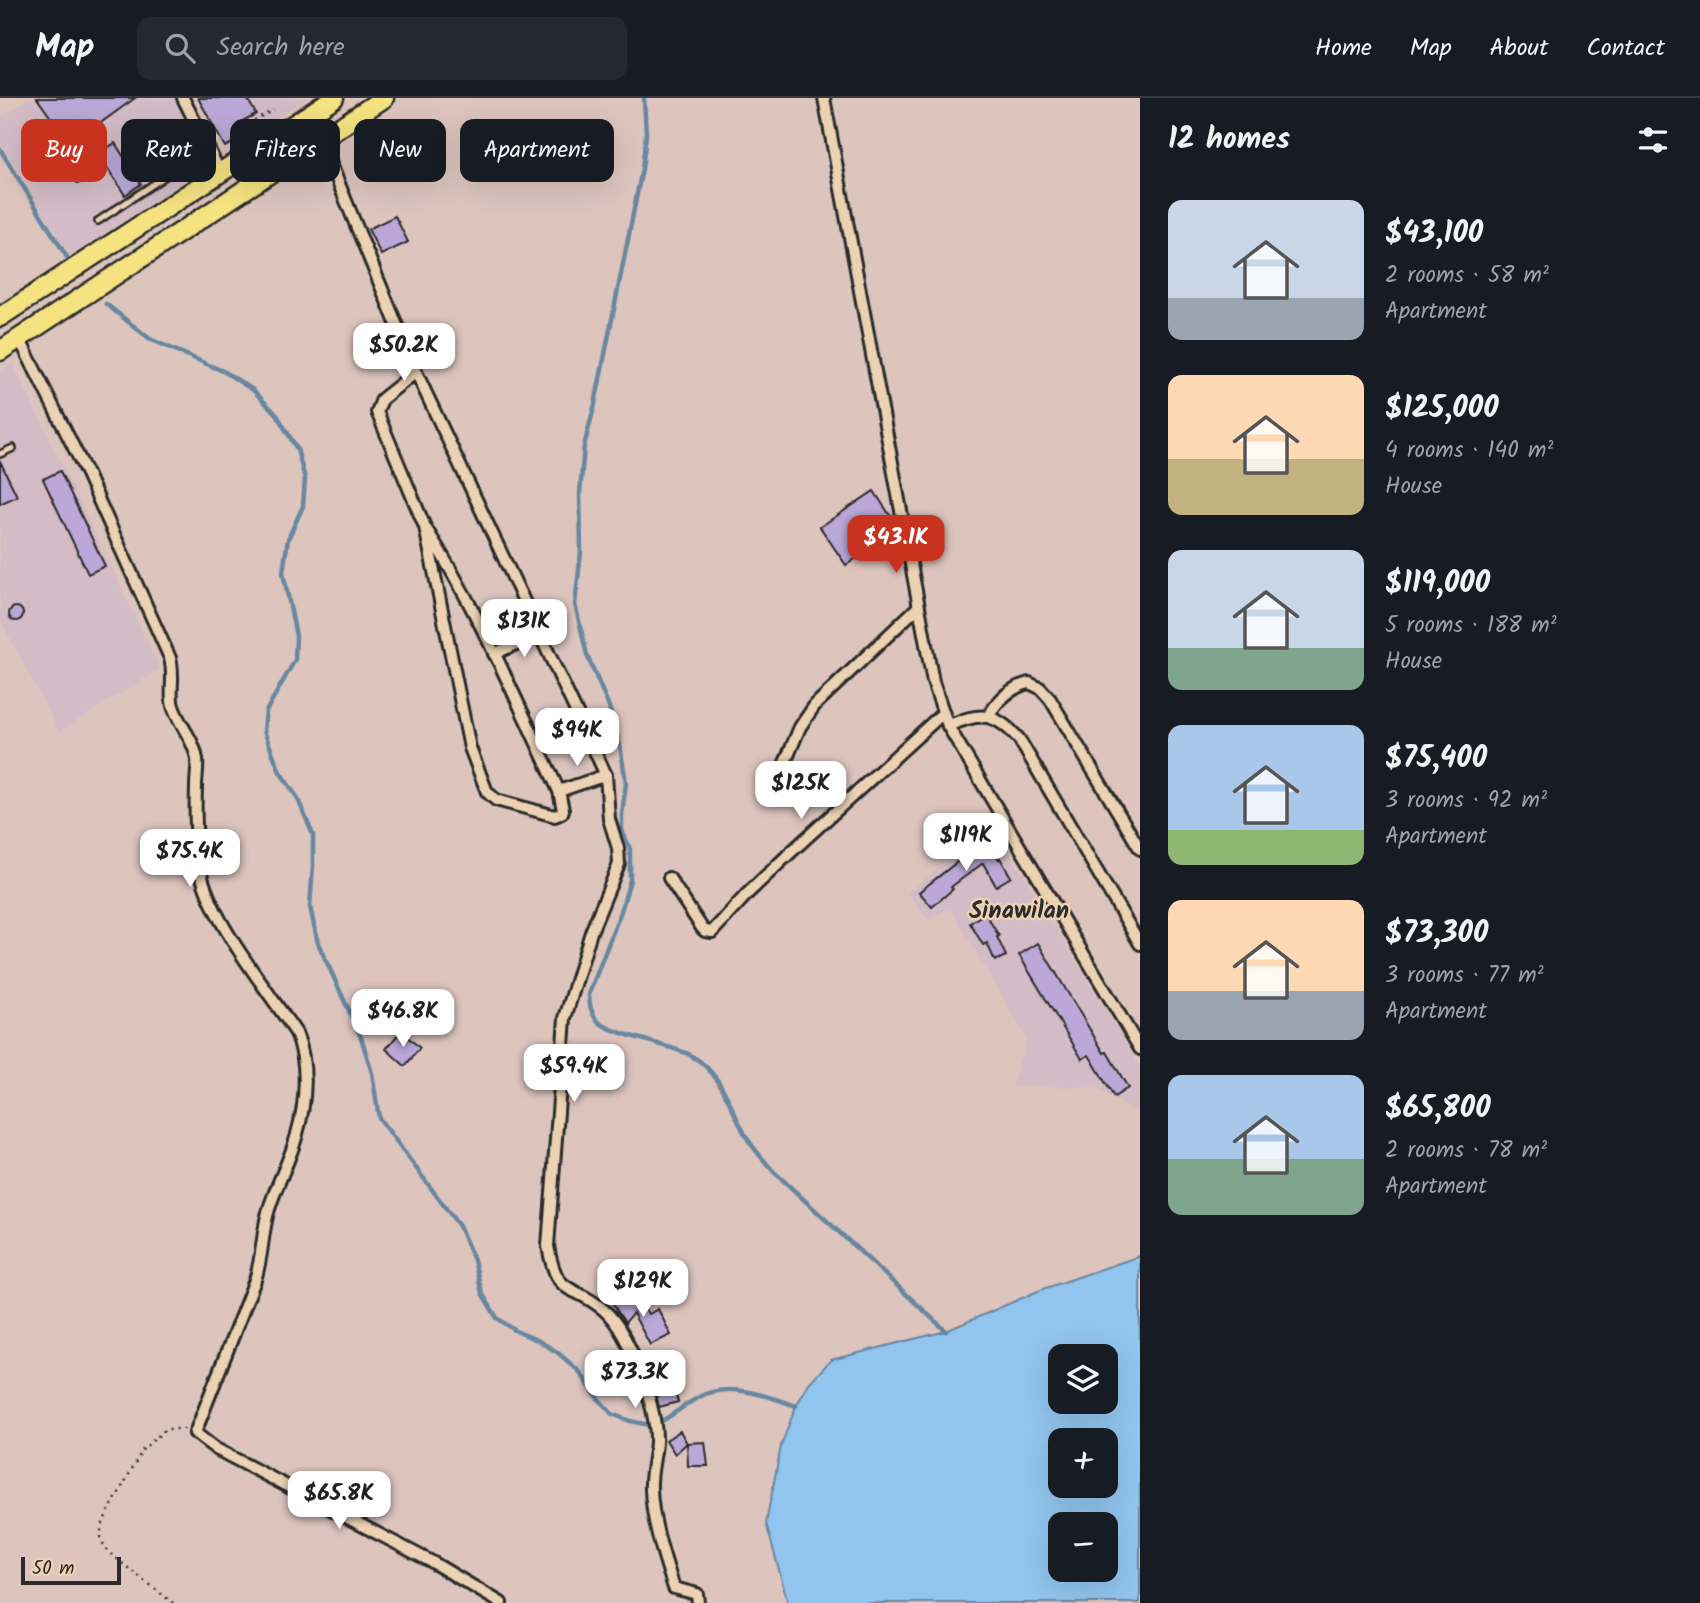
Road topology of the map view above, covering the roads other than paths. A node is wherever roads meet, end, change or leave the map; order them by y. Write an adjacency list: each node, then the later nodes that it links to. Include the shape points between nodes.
1 (183, 98): 8 (street)
2 (334, 98): 5 (highway)
3 (384, 98): 7 (highway)
4 (824, 98): 20 (street)
5 (310, 113): 6 (street); 8 (highway)
6 (313, 119)
7 (340, 128)
8 (220, 172): 13 (highway)
9 (156, 182): 12 (lane)
10 (258, 182): 14 (highway)
11 (339, 182): 16 (street)
12 (98, 221)
13 (0, 317)
14 (19, 338): 15 (highway); 33 (street, via 170,658 171,702 197,760 198,854 212,904 300,1043 304,1079 297,1135 267,1217 255,1280 195,1433 216,1449)
15 (0, 351)
16 (416, 372): 19 (street, via 382,399 377,412); 21 (street)
17 (13, 448): 18 (lane)
18 (0, 454)
19 (425, 527): 22 (street); 28 (street, via 470,748 487,792 496,800 555,816 564,810)
20 (918, 607): 23 (street); 27 (street, via 815,705 800,727)
21 (540, 633): 22 (street); 26 (street)
22 (494, 654): 28 (street)
23 (943, 713): 25 (street); 30 (street, via 790,853 712,932 702,928)
24 (989, 716): 25 (street); 29 (street, via 999,701 1021,685 1040,688); 31 (street, via 1019,739)
25 (948, 726): 32 (street)
26 (606, 775): 28 (street); 34 (street, via 608,819 619,864 591,932 565,1018 548,1247 557,1279 612,1318 638,1366 653,1415 656,1439 651,1492 666,1562 674,1588 697,1594)
27 (776, 784)
28 (559, 791)
29 (1140, 849)
30 (669, 878)
31 (1140, 944)
32 (1140, 1049)
33 (501, 1603)
34 (698, 1603)

